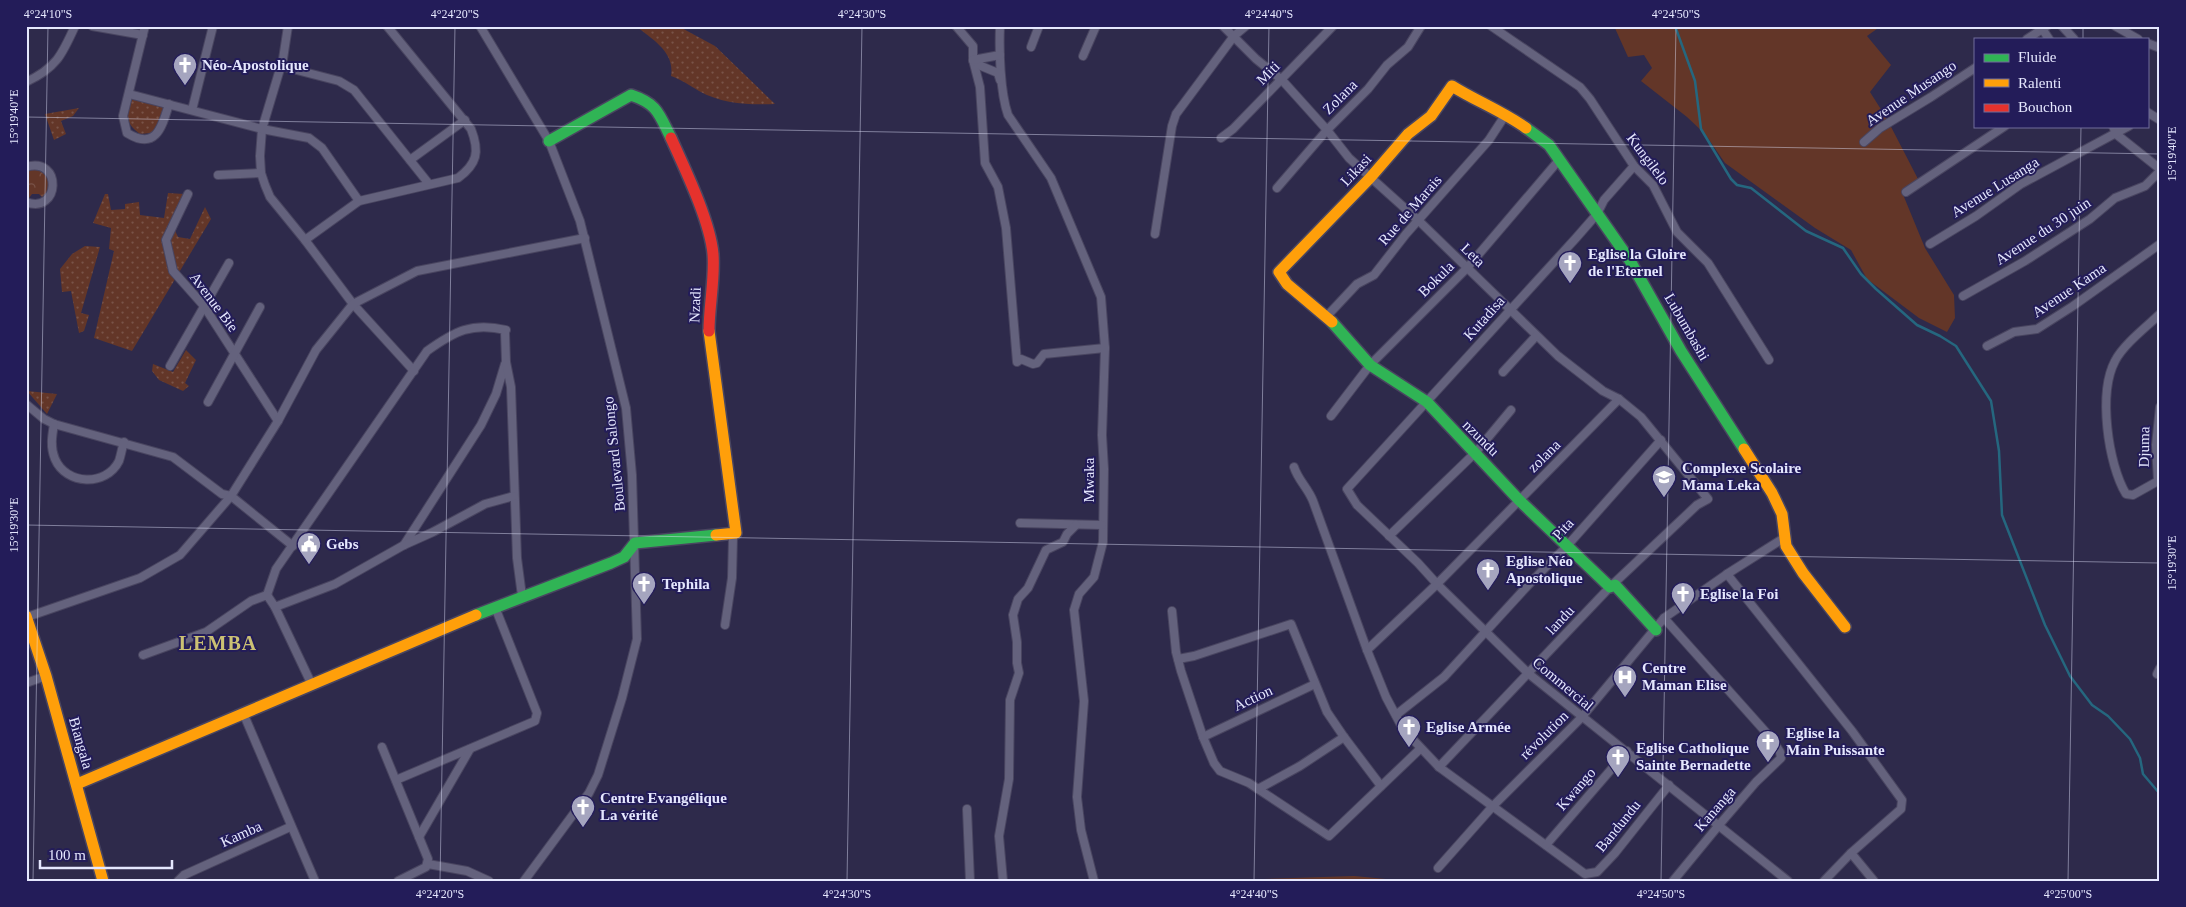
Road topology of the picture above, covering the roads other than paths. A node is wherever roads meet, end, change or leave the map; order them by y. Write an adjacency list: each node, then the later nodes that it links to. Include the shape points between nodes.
1 (75, 26): 34 (street, via 59,59)
2 (92, 26): 20 (street)
3 (145, 26): 20 (street)
4 (213, 26): 39 (street)
5 (288, 26): 31 (street)
6 (387, 26): 42 (street)
7 (480, 26): 49 (street, Boulevard Salongo)
8 (956, 26): 30 (street, via 974,46)
9 (1000, 26): 28 (street)
10 (1039, 26): 26 (street)
11 (1096, 26): 29 (street)
12 (1223, 26): 21 (street, Leta)
13 (1246, 26): 21 (street)
14 (1333, 26): 33 (street, Miti)
15 (1421, 26): 46 (street, Zolana, via 1408,47)
16 (1491, 26): 53 (street, Kungilelo, via 1580,87)
17 (2062, 26): 23 (street)
18 (2115, 26): 24 (street)
19 (2045, 28): 22 (street)
20 (143, 35): 36 (street)
21 (1234, 36): 33 (street, Leta, via 1256,60); 67 (street, via 1176,114)
22 (2029, 38)
23 (2073, 38)
24 (2136, 38)
25 (2148, 42): 27 (street)
26 (1031, 47)
27 (2160, 48)
28 (1000, 55): 30 (street); 37 (street)
29 (1083, 56)
30 (973, 60): 37 (street, via 998,73); 84 (street, via 980,87 985,162 998,187 1006,228 1017,362 1021,359 1033,364 1044,354)
31 (281, 66): 45 (street); 51 (street, via 347,84)
32 (1974, 69): 50 (street, Avenue Musango, via 1880,128)
33 (1282, 80): 46 (street, Leta); 48 (street, Miti)
34 (26, 82)
35 (1452, 86): 40 (street, Lubumbashi); 58 (street, Likasi, via 1431,116 1408,134)
36 (129, 94): 38 (street); 38 (street, via 123,116 127,133 134,137 155,137 161,130)
37 (1005, 94): 84 (street, Mwaka, via 1008,115 1051,178 1090,267 1101,297)
38 (169, 104): 39 (street)
39 (192, 110): 45 (street)
40 (1506, 114): 52 (street, Lubumbashi, via 1549,146); 66 (street, Rue de Marais, via 1489,140)
41 (2148, 114): 43 (street)
42 (465, 120): 51 (street); 59 (street, via 475,138 475,159 471,167 458,178)
43 (2160, 120)
44 (2002, 128): 61 (street)
45 (262, 129): 56 (street); 63 (street, via 315,142)
46 (1327, 130): 58 (street, Leta); 60 (street, Zolana)
47 (2114, 130): 55 (street); 70 (street, Avenue Lusanga, via 2021,184)
48 (1221, 138)
49 (549, 141): 68 (street, Boulevard Salongo); 113 (street, Nzadi, via 631,95 656,108 688,174 712,254 709,330)
50 (1864, 142)
51 (410, 160): 59 (street)
52 (1559, 160): 65 (street, Lubumbashi); 73 (street, Bokula)
53 (1634, 166): 65 (street, Kutadisa, via 1604,200); 86 (street, Kungilelo, via 1653,185 1677,232 1708,263)
54 (26, 167): 64 (street, via 41,166 48,171 54,185 47,200 40,204)
55 (2160, 170): 75 (street, Avenue du 30 juin, via 2145,186 2115,198 2090,219 2025,261)
56 (261, 174): 57 (street); 69 (street, via 270,196)
57 (218, 175)
58 (1370, 178): 66 (street, Leta); 74 (street, Likasi)
59 (429, 184): 63 (street)
60 (1276, 188)
61 (1906, 192)
62 (188, 194): 77 (street, Avenue Bie, via 166,240 173,271)
63 (358, 201): 69 (street)
64 (26, 202)
65 (1597, 214): 79 (street, Kutadisa); 115 (street, Lubumbashi, via 1629,259 1681,351 1772,493 1782,514)
66 (1418, 220): 73 (street, Leta); 81 (street, Rue de Marais, via 1374,274 1357,284)
67 (1155, 234)
68 (585, 238): 76 (street, via 417,271); 116 (street, Boulevard Salongo, via 626,408)
69 (305, 240): 76 (street)
70 (1930, 244)
71 (2160, 244): 83 (street, Avenue Kama, via 2036,329 2014,332)
72 (228, 263): 77 (street)
73 (1466, 268): 79 (street, Leta); 88 (street, Bokula)
74 (1279, 272): 81 (street, nzundu, via 1287,284)
75 (1963, 296)
76 (353, 304): 90 (street); 99 (street, via 316,350)
77 (204, 306): 85 (street, Avenue Bie); 89 (street)
78 (260, 307): 85 (street)
79 (1510, 310): 82 (street, Leta); 94 (street, Kutadisa)
80 (2160, 314): 96 (street, Djuma, via 2115,359 2108,383 2106,402 2110,445 2118,482 2126,494 2132,495 2158,482 2156,445)
81 (1327, 316): 88 (street, nzundu)
82 (1536, 336): 91 (street); 92 (street, Leta, via 1603,392)
83 (1987, 346)
84 (1105, 348): 112 (street, Mwaka)
85 (235, 355): 93 (street); 99 (street, Avenue Bie)
86 (1769, 360)
87 (506, 362): 90 (street, via 506,330 477,326 455,333 427,350); 107 (street, via 511,387); 117 (street, via 496,394 481,425)
88 (1370, 365): 94 (street, nzundu); 98 (street, Bokula)
89 (170, 366)
90 (414, 371): 118 (street)
91 (1503, 372)
92 (1619, 399): 101 (street, Leta); 109 (street, zolana)
93 (208, 402)
94 (1426, 402): 103 (street, nzundu); 105 (street, Kutadisa)
95 (26, 404): 100 (street)
96 (2160, 407)
97 (1511, 410): 103 (street)
98 (1331, 416)
99 (278, 421): 106 (street)
100 (54, 424): 102 (street); 102 (street, via 55,460 71,476 83,480 96,480 113,469)
101 (1662, 440): 108 (street, Leta); 119 (street, Pita)
102 (124, 442): 106 (street, via 173,457 222,494)
103 (1476, 452): 109 (street, nzundu); 114 (street)
104 (1294, 467): 134 (street, via 1297,478 1310,492)
105 (1349, 484): 114 (street, Commercial, via 1348,493 1357,505)
106 (232, 496): 118 (street); 128 (street, via 180,556 140,578)
107 (514, 496): 117 (street, via 485,504); 124 (street)
108 (1708, 499): 122 (street, landu, via 1697,505)
109 (1520, 500): 119 (street, nzundu); 121 (street, zolana)
110 (1020, 523): 111 (street)
111 (1076, 525): 112 (street); 173 (street, via 1063,542 1046,550 1028,588 1018,599 1013,615 1018,642 1018,673 1010,700 1009,779 999,836)
112 (1102, 525): 174 (street, Mwaka, via 1103,542 1094,577 1079,594 1074,610 1084,701 1077,797 1081,830)
113 (736, 533): 116 (street); 130 (street, via 733,537 732,578)
114 (1389, 536): 121 (street, Commercial)
115 (1784, 538): 120 (street); 131 (street, Lubumbashi, via 1803,573)
116 (635, 543): 124 (street, via 624,557); 171 (street, Boulevard Salongo, via 637,639 612,734 589,793)
117 (404, 545): 126 (street, via 335,584)
118 (293, 546): 123 (street, via 276,569)
119 (1567, 546): 122 (street, nzundu); 133 (street, Pita)
120 (1727, 574): 129 (street); 163 (street, via 1852,731 1902,800 1901,809)
121 (1437, 584): 133 (street, Commercial); 134 (street, zolana)
122 (1610, 587): 132 (street, nzundu, via 1615,585); 137 (street, landu)
123 (267, 595): 126 (street); 135 (street, via 251,601 206,632)
124 (522, 596): 125 (street)
125 (495, 607): 141 (street); 148 (street, via 537,718)
126 (275, 608): 141 (street)
127 (1172, 612): 136 (street)
128 (27, 616): 138 (street, Biangala)
129 (1664, 618): 132 (street, révolution); 159 (street, Kananga, via 1780,752 1781,758)
130 (725, 625)
131 (1845, 627)
132 (1656, 630): 144 (street, révolution)
133 (1486, 632): 137 (street, Commercial); 143 (street, Pita, via 1431,689)
134 (1367, 650): 143 (street)
135 (143, 656)
136 (1178, 658): 140 (street, via 1194,656 1292,624); 145 (street)
137 (1529, 674): 144 (street, Commercial); 151 (street, landu)
138 (46, 676): 139 (street); 153 (street, Biangala)
139 (26, 683)
140 (1315, 684): 145 (street, Action); 146 (street)
141 (312, 685): 142 (street)
142 (244, 715): 153 (street); 160 (street)
143 (1396, 715): 149 (street)
144 (1581, 718): 150 (street, Commercial); 157 (street, révolution)
145 (1203, 737): 156 (street, via 1220,772)
146 (1344, 737): 155 (street); 156 (street)
147 (382, 747): 152 (street)
148 (470, 748): 152 (street); 161 (street)
149 (1420, 749): 151 (street); 155 (street)
150 (1627, 751): 154 (street, Commercial); 162 (street, Kwango)
151 (1439, 767): 157 (street)
152 (396, 780): 161 (street)
153 (77, 784): 166 (street, Biangala)
154 (1668, 785): 159 (street, Commercial); 162 (street, Bandundu, via 1597,872 1582,872)
155 (1381, 786): 156 (street, via 1329,836)
156 (1258, 790)
157 (1493, 806): 162 (street); 165 (street, révolution)
158 (967, 809): 172 (street)
159 (1719, 825): 175 (street, Kananga); 176 (street, Commercial)
160 (290, 828): 167 (street, Kamba, via 184,875); 168 (street)
161 (419, 837): 164 (street)
162 (1546, 845)
163 (1851, 853): 177 (street); 178 (street)
164 (428, 864): 169 (street); 170 (street, via 467,871)
165 (1438, 868)
166 (103, 881)
167 (178, 881)
168 (315, 881)
169 (398, 881)
170 (488, 881)
171 (524, 881)
172 (970, 881)
173 (1003, 881)
174 (1094, 881)
175 (1673, 881)
176 (1788, 881)
177 (1824, 881)
178 (1874, 881)

